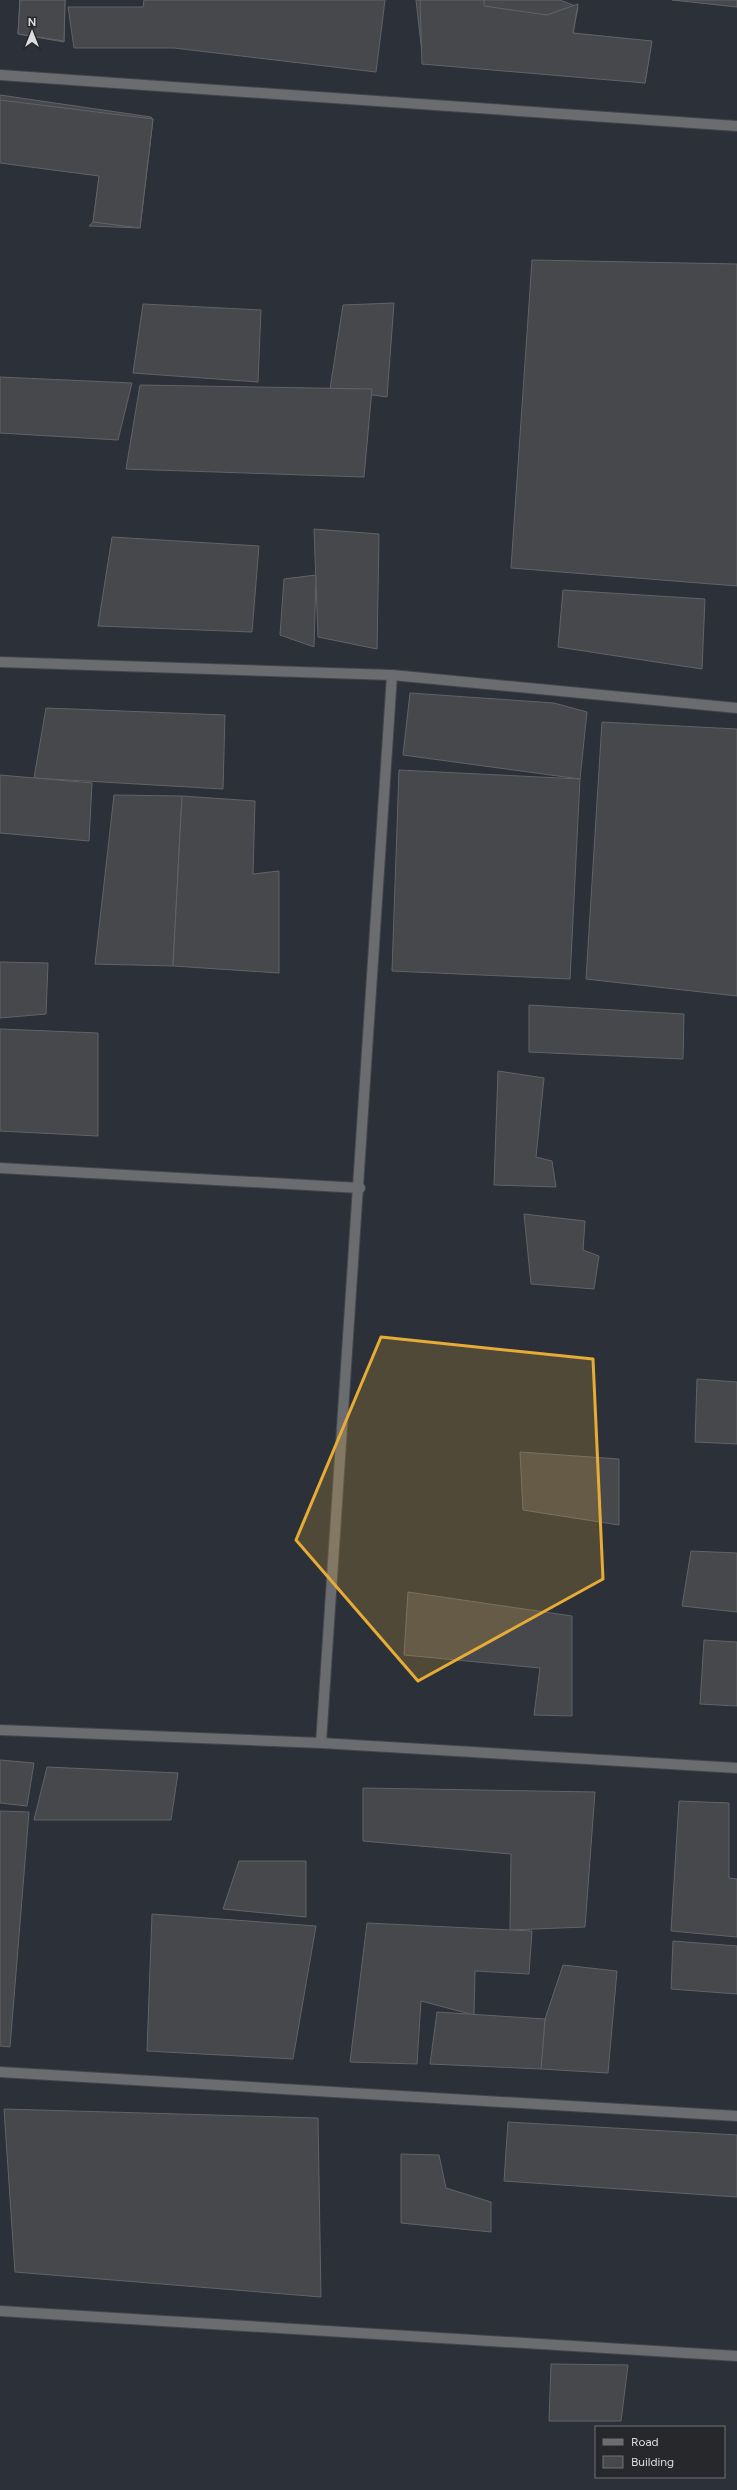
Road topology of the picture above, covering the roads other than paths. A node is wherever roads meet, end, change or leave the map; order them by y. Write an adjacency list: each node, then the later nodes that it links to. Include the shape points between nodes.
1 (0, 75): 2 (street)
2 (737, 126)
3 (0, 662): 4 (street)
4 (392, 674): 5 (street); 7 (street)
5 (737, 708)
6 (0, 1168): 7 (street)
7 (360, 1188): 9 (street)
8 (0, 1730): 9 (street)
9 (321, 1743): 10 (street)
10 (737, 1768)
11 (0, 2072): 12 (street)
12 (737, 2116)
13 (0, 2311): 14 (street)
14 (737, 2356)

